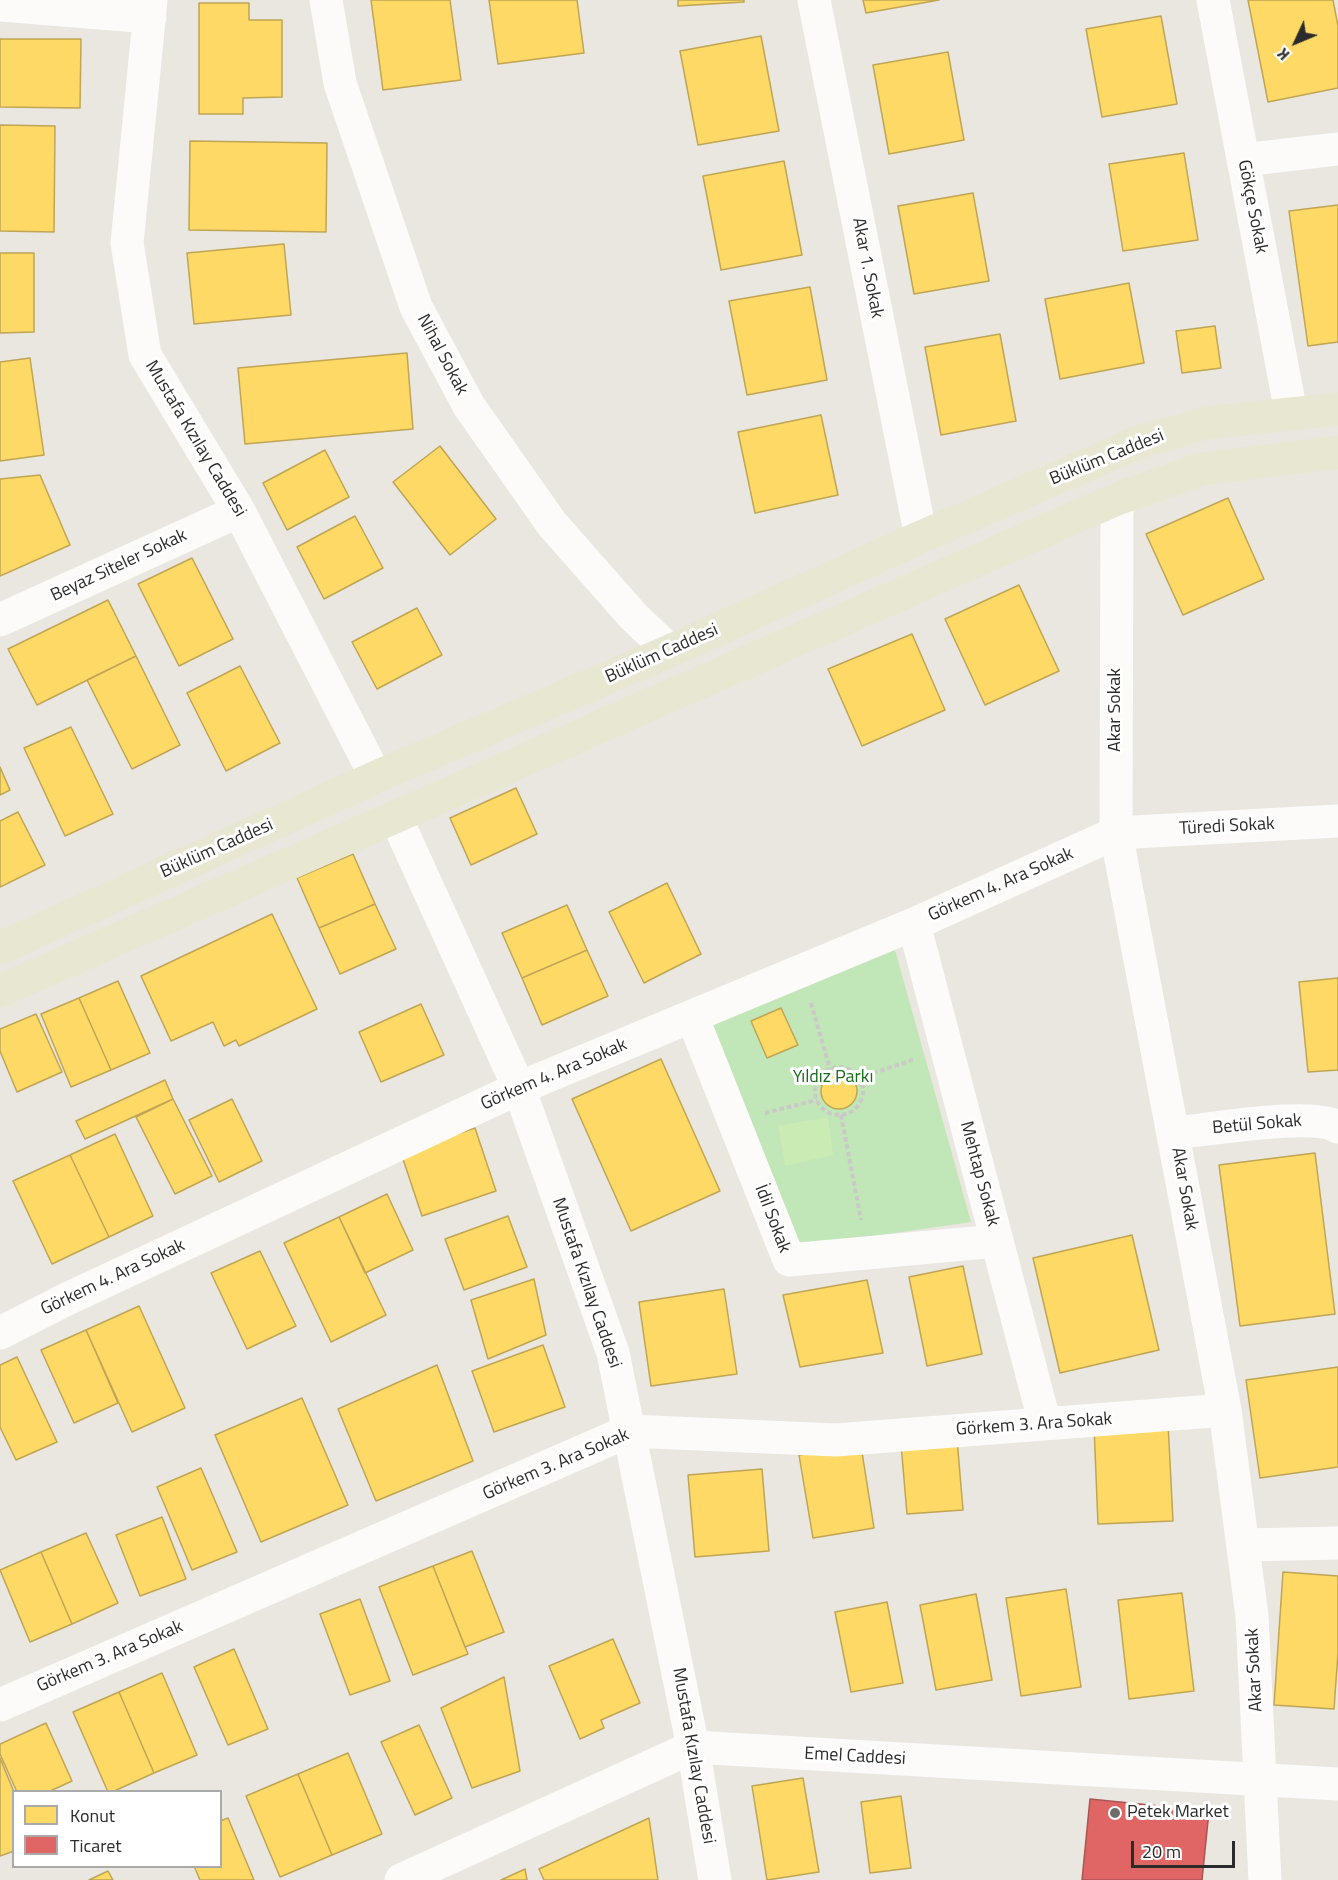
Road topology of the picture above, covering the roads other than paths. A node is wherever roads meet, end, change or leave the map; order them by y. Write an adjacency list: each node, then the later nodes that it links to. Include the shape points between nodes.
1 (326, 0): 15 (street, Nihal Sokak, via 340,83 416,307 469,406 552,524 634,617)
2 (814, 0): 13 (street, Akar 1. Sokak)
3 (1213, 0): 7 (street, Gökçe Sokak)
4 (0, 5): 5 (street)
5 (151, 8): 12 (street, Mustafa Kızılay Caddesi, via 126,243 144,355)
6 (1338, 150): 7 (street)
7 (1243, 160): 9 (street, Gökçe Sokak)
8 (1338, 409): 9 (main road, Büklüm Caddesi)
9 (1291, 413): 13 (main road, Büklüm Caddesi, via 1206,423 1139,442)
10 (1338, 452): 11 (main road, via 1202,469)
11 (1117, 499): 17 (main road); 19 (street, Akar Sokak)
12 (239, 511): 14 (street, Beyaz Siteler Sokak); 16 (street, Mustafa Kızılay Caddesi)
13 (921, 537): 15 (main road, Büklüm Caddesi)
14 (0, 620)
15 (670, 651): 16 (main road, Büklüm Caddesi)
16 (376, 777): 17 (main road); 21 (main road, Büklüm Caddesi)
17 (396, 818): 22 (main road); 24 (street, Mustafa Kızılay Caddesi)
18 (1338, 821): 19 (street, Türedi Sokak)
19 (1116, 833): 20 (street, Görkem 4. Ara Sokak); 26 (street, Akar Sokak)
20 (914, 924): 23 (street, Görkem 4. Ara Sokak); 27 (street, Mehtap Sokak)
21 (0, 948)
22 (0, 991)
23 (692, 1016): 24 (street, Görkem 4. Ara Sokak); 27 (street, İdil Sokak, via 789,1260)
24 (519, 1088): 28 (street, Görkem 4. Ara Sokak); 31 (street, Mustafa Kızılay Caddesi, via 613,1353)
25 (1338, 1127): 26 (street, Betül Sokak, via 1303,1119)
26 (1174, 1133): 29 (street, Akar Sokak)
27 (997, 1241): 30 (street, Mehtap Sokak)
28 (0, 1333)
29 (1225, 1410): 30 (street, Görkem 3. Ara Sokak); 33 (street, Akar Sokak)
30 (1045, 1424): 31 (street, Görkem 3. Ara Sokak, via 836,1440)
31 (629, 1431): 34 (street, Görkem 3. Ara Sokak); 35 (street, Mustafa Kızılay Caddesi)
32 (1338, 1543): 33 (street)
33 (1243, 1545): 36 (street, Akar Sokak, via 1252,1616)
34 (0, 1705)
35 (693, 1747): 36 (street, Emel Caddesi); 38 (street, Emel Caddesi); 39 (street, Mustafa Kızılay Caddesi)
36 (1260, 1780): 37 (street, Emel Caddesi); 40 (street, Akar Sokak)
37 (1338, 1784)
38 (401, 1880)
39 (715, 1880)
40 (1264, 1880)

